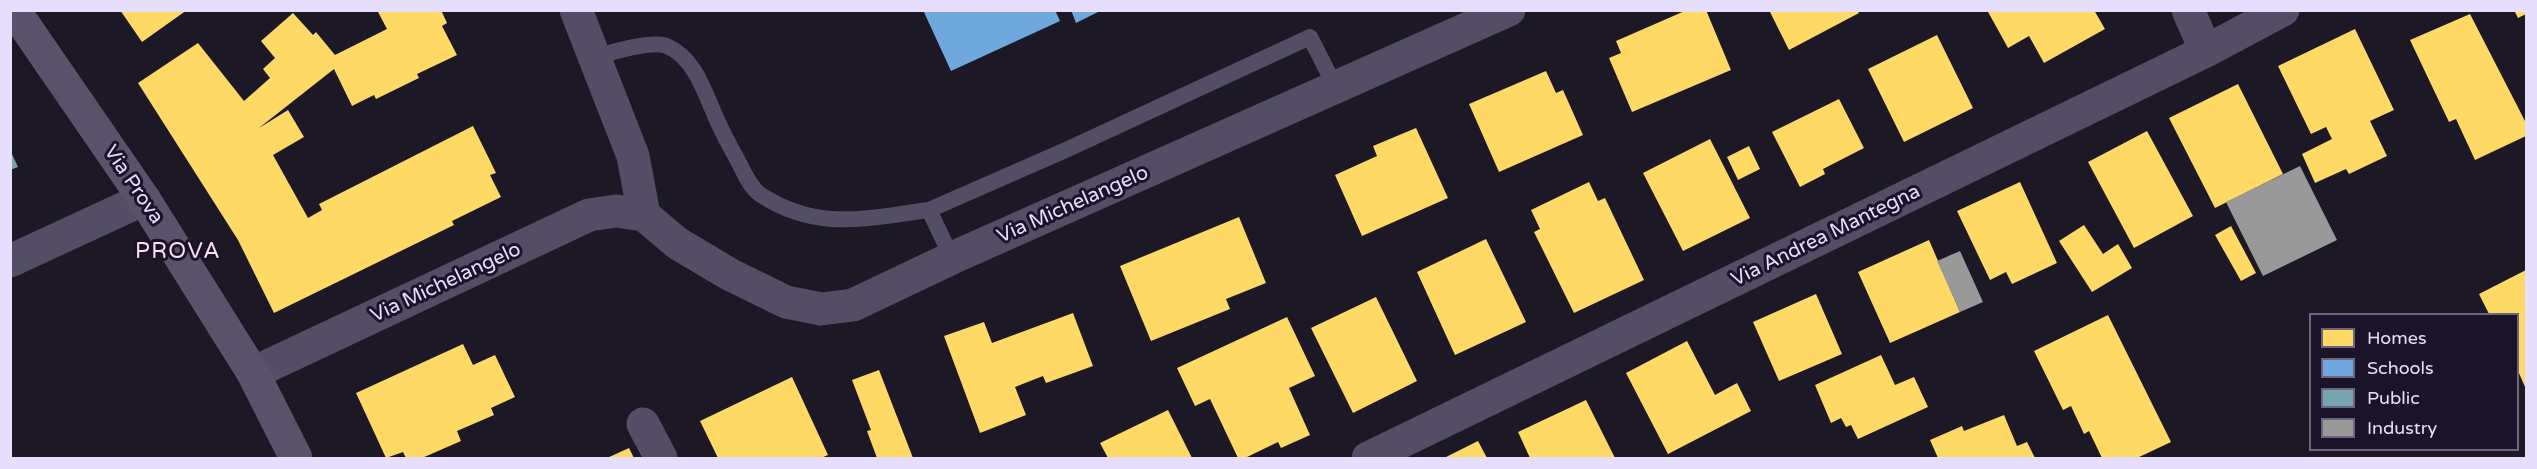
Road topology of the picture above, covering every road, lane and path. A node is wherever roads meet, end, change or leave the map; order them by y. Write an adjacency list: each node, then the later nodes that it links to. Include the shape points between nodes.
1 (14, 10): 9 (main road, Via Prova)
2 (576, 10): 7 (street)
3 (1509, 10): 8 (street, Via Michelangelo)
4 (2188, 10): 6 (street)
5 (2283, 10): 6 (street, Via Andrea Mantegna)
6 (2206, 51): 18 (street, Via Andrea Mantegna)
7 (596, 57): 10 (lane, via 624,48 665,45 677,52 699,77 718,123 759,194 804,216 830,221); 11 (street, via 633,156)
8 (1336, 88): 10 (lane, via 1310,37); 12 (street, Via Michelangelo)
9 (144, 199): 13 (street); 14 (main road, Via Prova)
10 (929, 210): 12 (lane)
11 (644, 215): 12 (street, Via Michelangelo, via 677,243 729,274 786,302 821,309 853,305); 14 (street, Via Michelangelo, via 616,211 589,215)
12 (952, 258)
13 (10, 261)
14 (253, 372): 16 (main road, Via Prova)
15 (643, 424): 17 (street)
16 (296, 459)
17 (662, 459)
18 (1368, 459)

